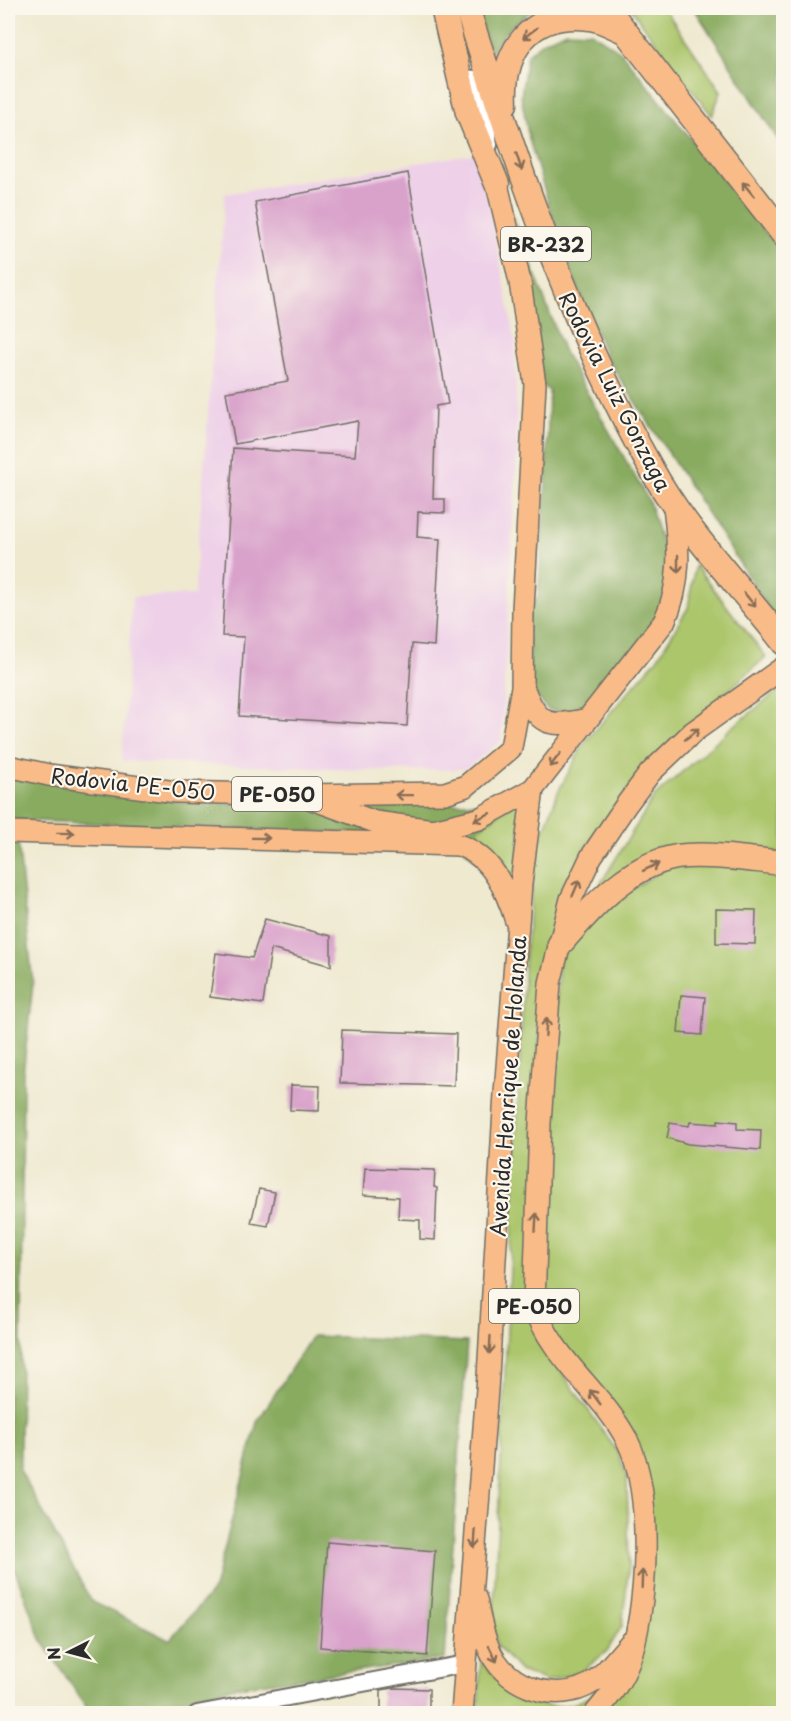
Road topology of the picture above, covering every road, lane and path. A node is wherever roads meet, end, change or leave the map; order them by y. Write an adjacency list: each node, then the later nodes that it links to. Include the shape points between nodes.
1 (443, 8): 6 (highway, via 468,113)
2 (467, 8): 5 (highway, Rodovia Luiz Gonzaga / BR-232)
3 (607, 8): 4 (highway)
4 (624, 31): 5 (highway, one-way to 5, via 592,18 569,17 537,28 522,39 508,60 504,81); 7 (highway, one-way to 4)
5 (506, 120): 8 (highway, Rodovia Luiz Gonzaga / BR-232, one-way to 8, via 545,240 573,310 646,460)
6 (497, 184): 11 (main road, via 520,282 535,384)
7 (783, 235)
8 (674, 506): 9 (highway, Rodovia Luiz Gonzaga / BR-232, one-way to 9); 12 (main road, PE-050, one-way to 12, via 678,574 674,602 653,639)
9 (783, 643)
10 (783, 666): 19 (main road, Avenida Henrique de Holanda / PE-050, one-way to 10, via 579,880 626,804 673,749)
11 (522, 687): 12 (main road, via 540,719 564,724); 15 (main road, one-way to 15, via 511,748 466,786 420,795)
12 (588, 719): 14 (main road, PE-050, one-way to 14)
13 (8, 766): 15 (main road, Rodovia PE-050 / PE-050, via 176,792)
14 (533, 789): 15 (main road, Rodovia PE-050 / PE-050, one-way to 15, via 479,819 433,830 375,822); 18 (main road, Avenida Henrique de Holanda / PE-050)
15 (301, 795)
16 (8, 832): 18 (main road, PE-050, one-way to 18, via 458,845 479,853 503,888)
17 (783, 862): 19 (highway, one-way to 17, via 611,892 665,860 692,856)
18 (518, 930): 20 (main road, Avenida Henrique de Holanda / PE-050, one-way to 20)
19 (560, 944): 21 (main road, Avenida Henrique de Holanda / PE-050, one-way to 19, via 642,1594 641,1475 626,1438 557,1347 534,1305 546,1020)
20 (472, 1578): 21 (main road, one-way to 21, via 483,1629 495,1660 508,1674 531,1688 567,1691 596,1680); 22 (main road, Avenida Henrique de Holanda)
21 (635, 1637): 25 (main road, Avenida Henrique de Holanda, via 619,1683)
22 (465, 1664): 23 (street); 24 (main road, Avenida Henrique de Holanda)
23 (197, 1713)
24 (462, 1713)
25 (595, 1713)

